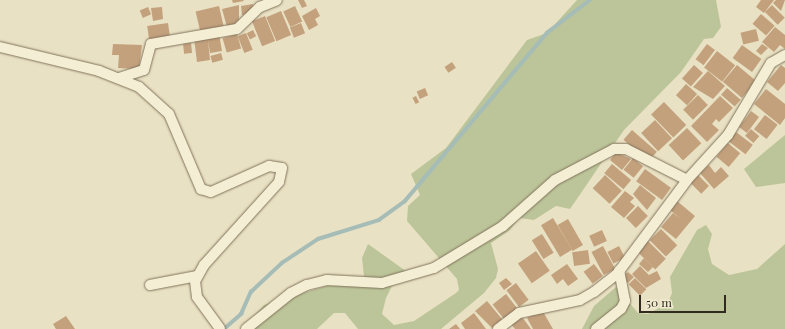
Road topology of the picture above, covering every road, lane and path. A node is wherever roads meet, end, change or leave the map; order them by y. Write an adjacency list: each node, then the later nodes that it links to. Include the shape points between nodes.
1 (277, 0): 4 (street, via 260,7 237,29 151,44 144,70)
2 (0, 47): 4 (street)
3 (785, 55): 5 (street, via 768,67 728,135)
4 (119, 78): 7 (street, via 139,87 169,114 201,189 211,192 269,166 282,168 280,182)
5 (687, 180): 6 (street); 10 (street, via 626,149 614,149 555,180 503,226 434,268 382,283 327,280 307,285 291,293)
6 (619, 271): 11 (street, via 580,300 529,309); 12 (street, via 626,301 621,309)
7 (197, 276): 8 (street); 9 (street, via 197,298)
8 (150, 285)
9 (220, 329)
10 (246, 329)
11 (498, 329)
12 (596, 329)

